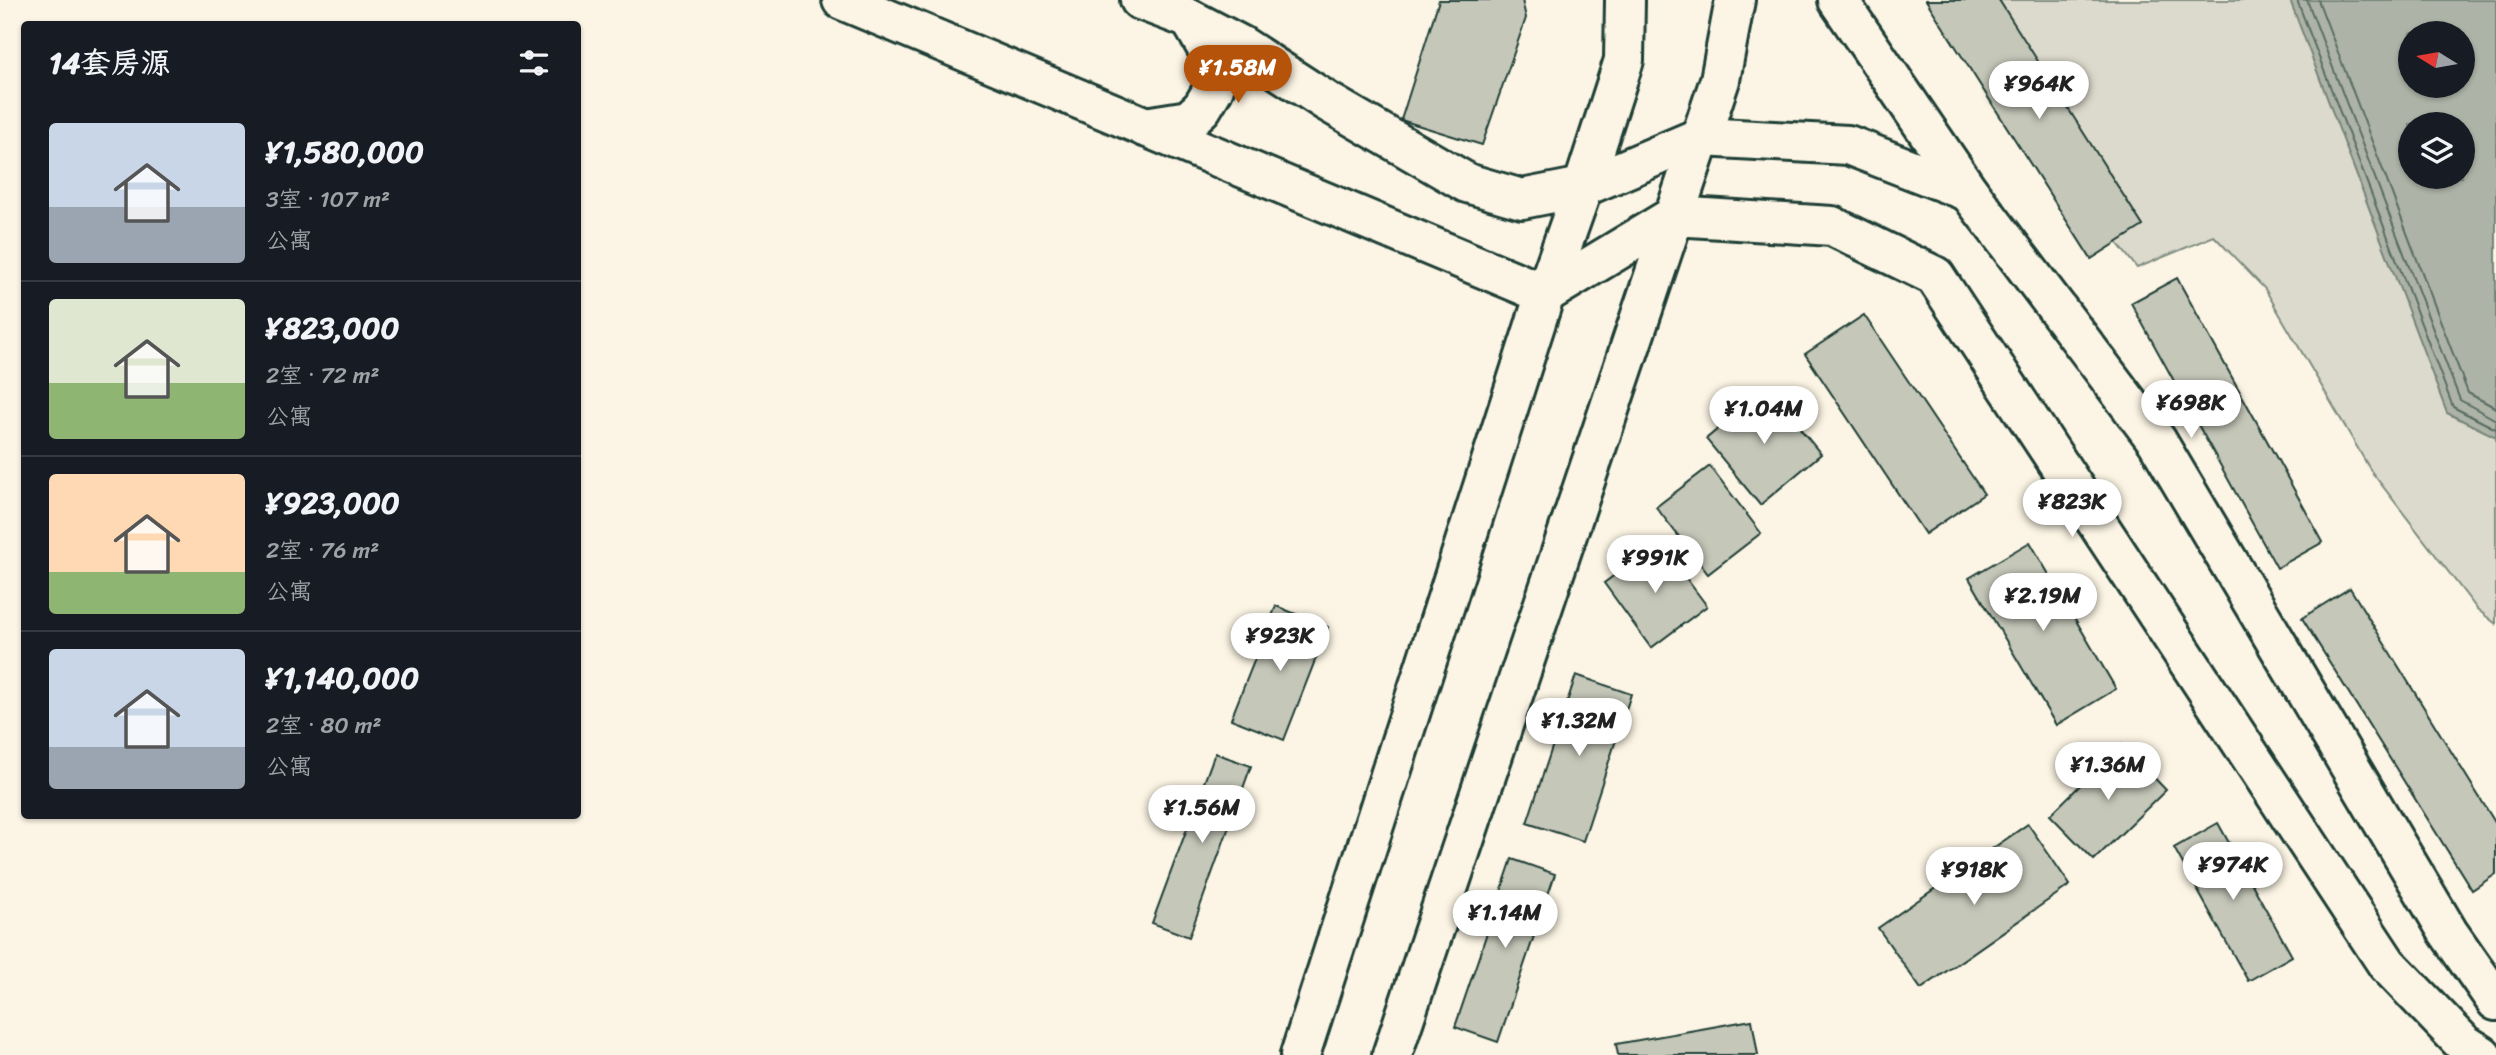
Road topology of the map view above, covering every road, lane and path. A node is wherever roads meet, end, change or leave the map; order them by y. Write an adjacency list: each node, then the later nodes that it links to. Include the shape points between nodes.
1 (842, 0): 7 (main road)
2 (1140, 0): 6 (main road)
3 (1625, 0): 9 (main road, via 1624,61)
4 (1735, 0): 8 (main road, via 1720,80)
5 (1839, 0): 10 (main road)
6 (1190, 19): 7 (main road, via 1215,62 1214,88 1188,120); 9 (main road, via 1467,183 1522,199)
7 (1145, 127): 12 (main road)
8 (1701, 137): 9 (main road); 10 (main road, via 1848,145); 11 (main road)
9 (1583, 187): 12 (main road)
10 (1969, 192): 13 (main road, via 2157,441 2448,932)
11 (1674, 216): 12 (main road); 15 (main road); 16 (main road, via 1832,226 1935,276 2387,964 2463,1043)
12 (1545, 294): 14 (main road)
13 (2496, 1000)
14 (1300, 1055)
15 (1392, 1055)
16 (2482, 1055)

